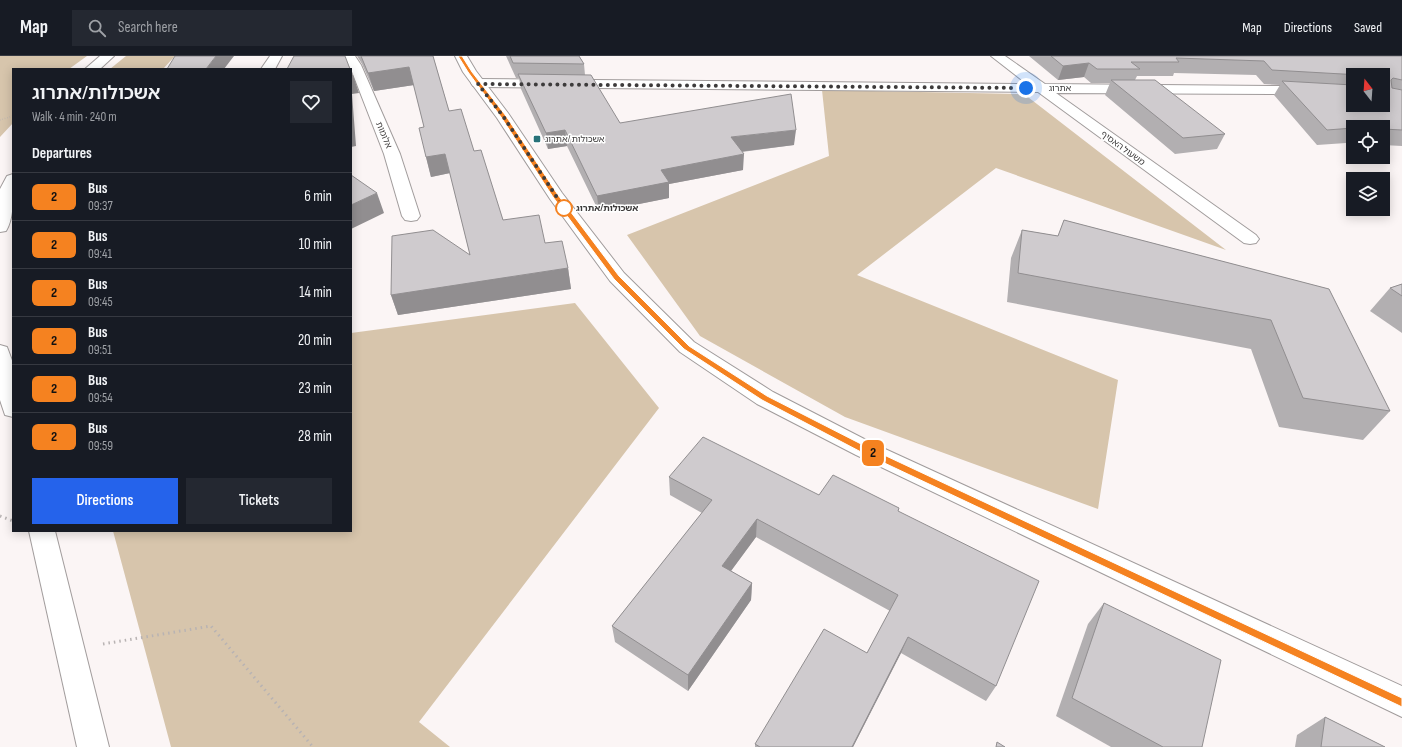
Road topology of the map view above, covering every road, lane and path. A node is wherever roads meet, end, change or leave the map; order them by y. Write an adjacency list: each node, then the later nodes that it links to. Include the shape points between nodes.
1 (108, 56): 6 (street)
2 (276, 56): 7 (street)
3 (348, 56): 14 (street, אלומות, via 355,65 392,154)
4 (461, 56): 8 (street)
5 (997, 56): 9 (street, משעול האסיף)
6 (93, 68)
7 (269, 68)
8 (478, 84): 9 (street, אתרוג); 23 (street, via 503,116 556,196 617,277 687,347 764,398 864,449)
9 (1041, 88): 10 (street, אתרוג, via 1284,90); 16 (street, משעול האסיף)
10 (1346, 94)
11 (12, 116): 12 (path)
12 (0, 120)
13 (12, 181): 15 (street)
14 (411, 216)
15 (0, 227)
16 (1250, 239)
17 (0, 352): 18 (street)
18 (12, 405)
19 (0, 516): 20 (path)
20 (12, 521)
21 (42, 532): 22 (street)
22 (70, 650): 24 (street); 25 (path, via 211,626)
23 (1402, 702)
24 (93, 747)
25 (313, 747)

